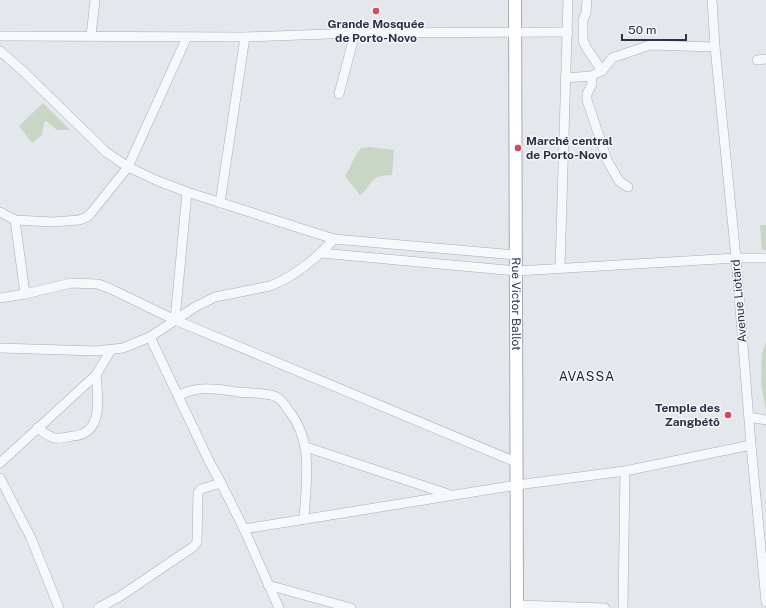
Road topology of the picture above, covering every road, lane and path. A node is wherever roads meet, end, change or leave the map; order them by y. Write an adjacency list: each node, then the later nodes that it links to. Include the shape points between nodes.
1 (95, 0): 10 (street)
2 (516, 0): 6 (main road, Rue Victor Ballot)
3 (568, 0): 7 (street)
4 (587, 0): 15 (street, via 583,40)
5 (712, 0): 13 (street, Avenue Liotard)
6 (516, 32): 7 (street); 8 (street); 27 (main road, Rue Victor Ballot)
7 (568, 32): 17 (street)
8 (355, 33): 12 (street); 18 (street)
9 (0, 36): 10 (street)
10 (91, 36): 11 (street)
11 (187, 37): 12 (street); 19 (street)
12 (245, 37): 22 (street)
13 (715, 47): 15 (street, via 650,45 612,58); 28 (street, Avenue Liotard)
14 (0, 51): 19 (street, via 106,152)
15 (602, 71): 16 (street)
16 (591, 76): 17 (street); 20 (street, via 592,84 587,94 602,145 618,181)
17 (566, 78): 30 (street)
18 (339, 94)
19 (128, 167): 21 (street); 24 (street, via 87,217 53,222)
20 (628, 187)
21 (187, 192): 22 (street); 34 (street)
22 (220, 203): 25 (street)
23 (0, 212): 24 (street)
24 (15, 220): 32 (street)
25 (334, 239): 26 (street); 27 (street)
26 (321, 253): 31 (street); 34 (street, via 279,283 215,297)
27 (516, 255): 31 (main road, Rue Victor Ballot)
28 (736, 258): 29 (street); 30 (street); 40 (street, Avenue Liotard)
29 (766, 258)
30 (560, 268): 31 (street)
31 (516, 271): 45 (main road, Rue Victor Ballot)
32 (25, 294): 33 (street); 34 (street, via 71,283 98,284)
33 (0, 298)
34 (175, 320): 35 (street); 45 (street)
35 (150, 337): 37 (street); 39 (street)
36 (0, 348): 37 (street)
37 (111, 350): 38 (street)
38 (96, 375): 42 (street); 42 (street, via 97,413 93,427 86,433 76,436 54,438)
39 (178, 396): 44 (street, via 188,390 199,389 274,396 293,416 304,436); 49 (street)
40 (749, 417): 41 (street); 43 (street, Avenue Liotard)
41 (766, 420)
42 (37, 428): 46 (street)
43 (751, 445): 47 (street); 55 (street, Avenue Liotard)
44 (306, 447): 51 (street); 52 (street, via 308,460)
45 (516, 462): 50 (main road, Rue Victor Ballot)
46 (0, 463)
47 (625, 471): 50 (street); 62 (street)
48 (0, 478): 57 (street, via 31,538)
49 (221, 483): 53 (street); 58 (street, via 201,489 198,493 197,542 193,547 119,597)
50 (517, 485): 51 (street); 56 (main road, Rue Victor Ballot)
51 (453, 496): 52 (street)
52 (304, 519): 53 (street)
53 (244, 529): 54 (street)
54 (268, 585): 59 (street); 60 (street)
55 (766, 602)
56 (517, 607): 61 (street)
57 (59, 608)
58 (98, 608)
59 (279, 608)
60 (351, 608)
61 (605, 608)
62 (623, 608)

